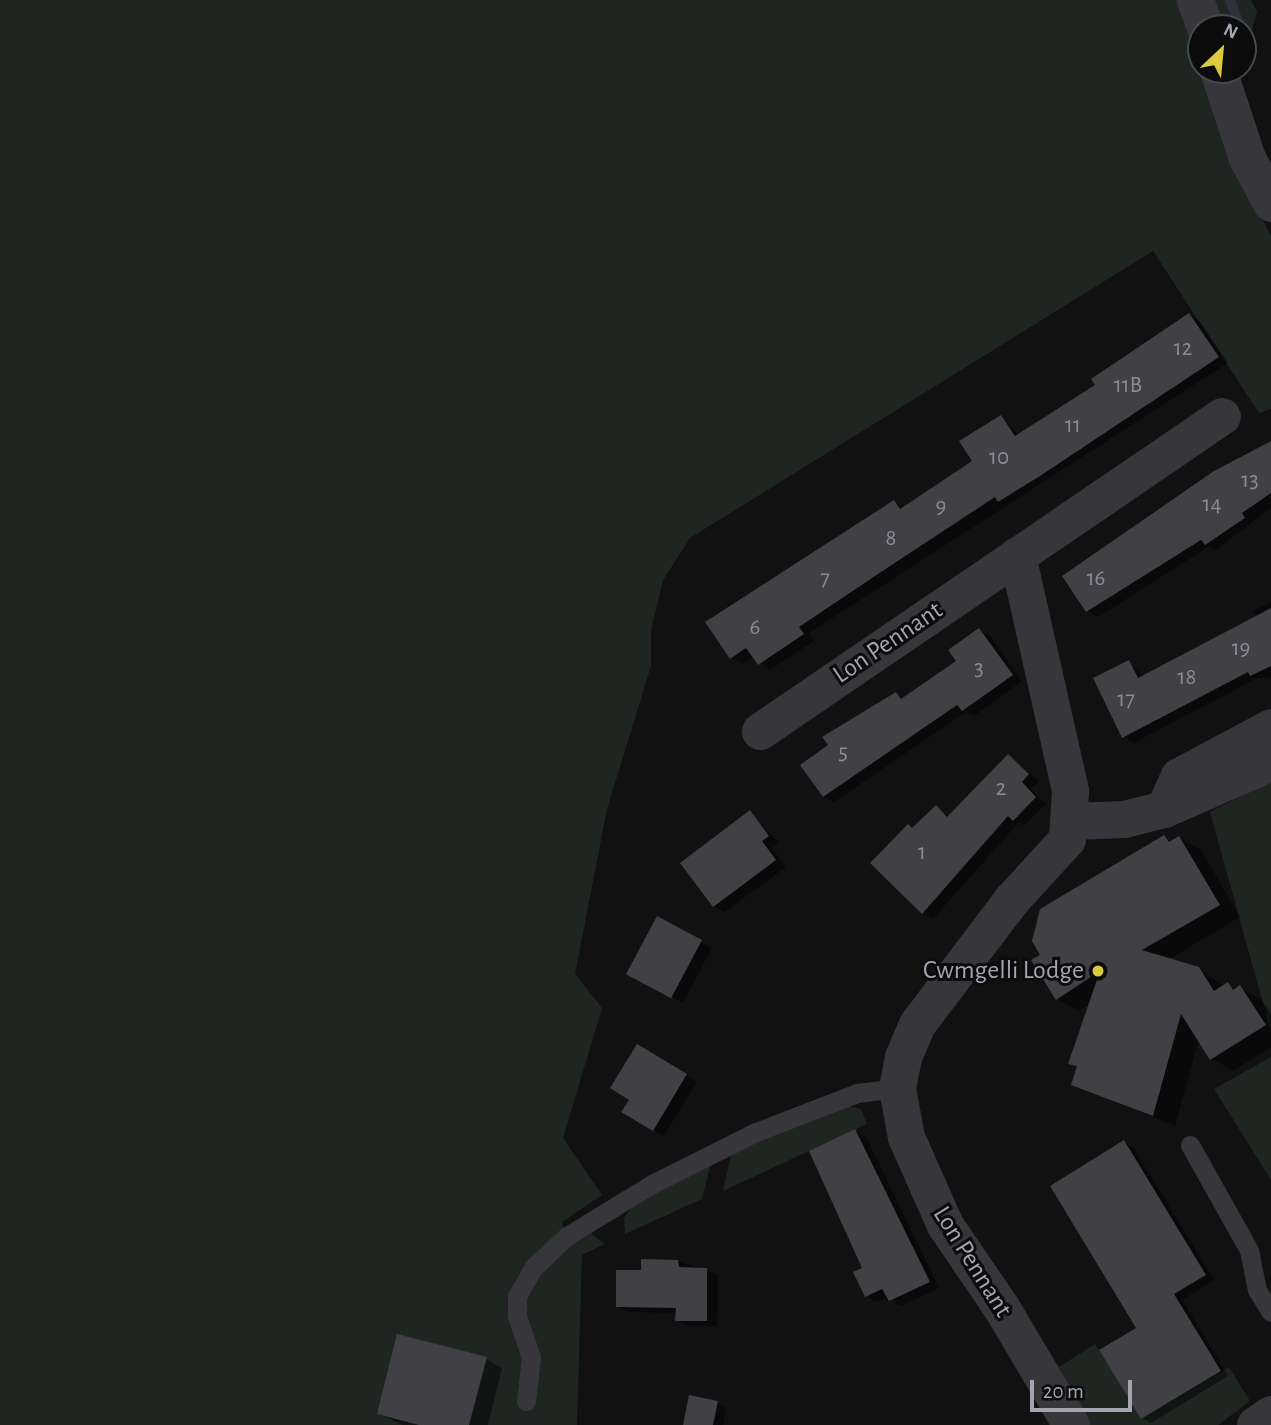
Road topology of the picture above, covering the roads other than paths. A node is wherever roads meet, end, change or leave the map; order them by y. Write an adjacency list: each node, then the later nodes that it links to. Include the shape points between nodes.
1 (1223, 84): 2 (street, via 1247,158)
2 (1271, 203)
3 (1222, 416): 4 (street, Lon Pennant)
4 (1017, 555): 6 (street, Lon Pennant); 9 (street, via 1070,791)
5 (1271, 727): 8 (street, via 1179,776)
6 (760, 731)
7 (1271, 762): 8 (street)
8 (1164, 809): 9 (street, via 1124,819)
9 (1071, 821): 10 (street, Lon Pennant, via 1067,839 1012,899 918,1024 903,1056)
10 (897, 1088): 13 (lane, via 857,1093 756,1132 580,1226 534,1267 517,1296 517,1316 531,1357); 15 (street, Lon Pennant, via 906,1137 945,1225 1001,1307)
11 (1190, 1145): 12 (lane, via 1249,1250 1257,1290)
12 (1271, 1312)
13 (526, 1401)
14 (1271, 1414): 16 (street)
15 (1071, 1425)
16 (1255, 1425)

